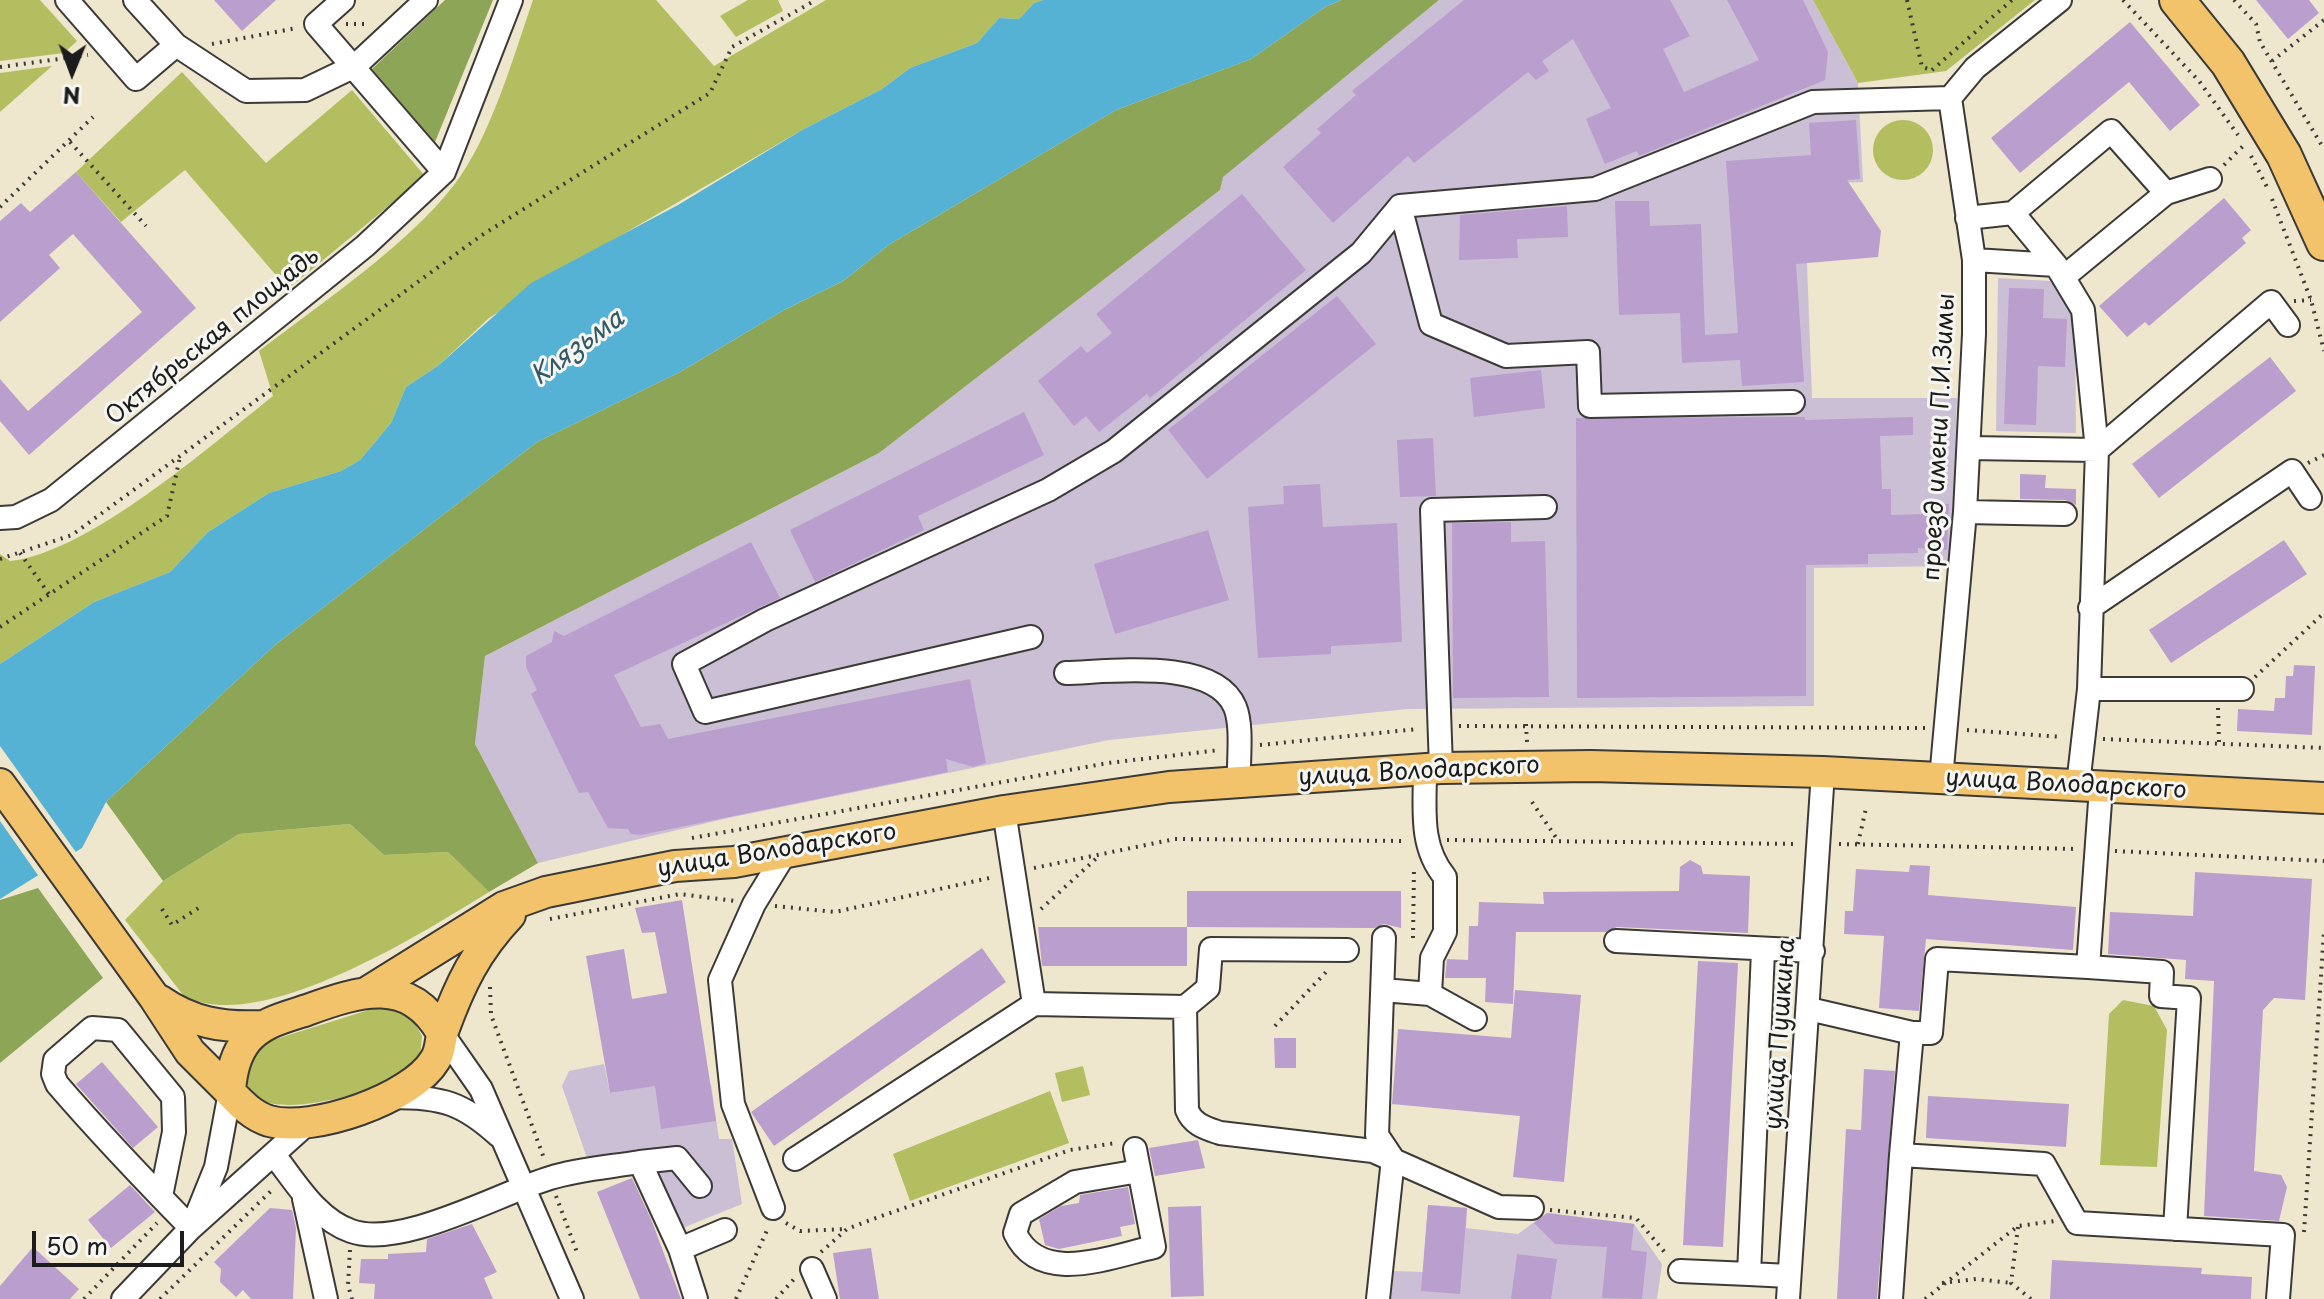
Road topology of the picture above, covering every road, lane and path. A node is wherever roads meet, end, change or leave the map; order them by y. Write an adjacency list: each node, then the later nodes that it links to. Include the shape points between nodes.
1 (67, 0): 16 (street)
2 (135, 0): 15 (street)
3 (343, 0): 14 (street)
4 (511, 0): 25 (street)
5 (816, 0): 41 (path, via 732,47 710,93 482,235)
6 (1907, 0): 7 (path, via 1922,67 1932,70)
7 (2012, 0)
8 (2060, 0): 20 (street, via 1975,68)
9 (2123, 0): 23 (path, via 2199,81)
10 (2177, 0): 33 (highway, via 2228,63 2276,142)
11 (2234, 0): 17 (path, via 2256,24)
12 (418, 8): 14 (path, via 374,24); 18 (street)
13 (2324, 20): 17 (path)
14 (316, 24): 15 (path, via 222,44); 18 (street)
15 (176, 45): 16 (street, via 136,79); 18 (street, via 246,91 305,90)
16 (115, 52): 19 (path)
17 (2272, 61): 24 (path)
18 (355, 66): 25 (street)
19 (0, 67)
20 (1950, 98): 28 (street, via 1813,102 1595,189); 31 (street, проезд имени П.И.Зимы)
21 (93, 117): 22 (path)
22 (70, 142): 29 (path); 32 (path)
23 (2245, 144): 26 (path); 37 (path, via 2311,300)
24 (2324, 149)
25 (444, 172): 46 (street, Октябрьская площадь, via 365,246 51,500 16,517)
26 (2210, 179): 27 (street)
27 (2166, 193): 30 (street, via 2111,131); 35 (street)
28 (1400, 206): 38 (street, via 1431,324 1506,356 1588,352 1590,406); 53 (street, via 1361,253 1114,451 1048,490 765,620 684,664 705,712)
29 (0, 207)
30 (2013, 213): 31 (street); 35 (street)
31 (1967, 218): 34 (street, проезд имени П.И.Зимы)
32 (146, 226)
33 (2324, 243)
34 (1974, 260): 35 (street); 39 (street, проезд имени П.И.Зимы)
35 (2060, 271): 40 (street, via 2083,310)
36 (2288, 325): 40 (street, via 2271,302)
37 (2324, 351)
38 (1793, 402)
39 (1969, 448): 40 (street); 44 (street, проезд имени П.И.Зимы)
40 (2097, 450): 50 (street)
41 (181, 455): 47 (path, via 72,535); 49 (path, via 167,516)
42 (2310, 498): 50 (street, via 2292,471)
43 (1545, 507): 63 (street, via 1432,510)
44 (1965, 512): 45 (street); 58 (street, проезд имени П.И.Зимы)
45 (2065, 514)
46 (0, 518)
47 (20, 553): 48 (path); 49 (path)
48 (0, 559)
49 (49, 594): 52 (path)
50 (2090, 608): 55 (street)
51 (2324, 613): 56 (path)
52 (0, 627)
53 (1031, 637)
54 (1066, 673): 66 (street, via 1158,672 1206,680 1236,709)
55 (2089, 689): 56 (street); 59 (street)
56 (2242, 689): 60 (path, via 2218,706)
57 (1526, 724): 61 (path)
58 (1947, 728): 59 (path); 65 (street, проезд имени П.И.Зимы)
59 (2081, 738): 60 (path); 68 (street)
60 (2219, 742): 62 (path)
61 (1527, 747)
62 (2324, 748)
63 (1433, 769): 64 (main road, улица Володарского, via 1591,766); 66 (main road, улица Володарского); 93 (street, via 1425,841 1445,877 1445,932 1432,958)
64 (1823, 772): 65 (main road, улица Володарского); 88 (street, улица Пушкина)
65 (1941, 779): 68 (main road, улица Володарского)
66 (1239, 782): 72 (main road, улица Володарского)
67 (0, 784): 94 (main road)
68 (2089, 786): 69 (main road, улица Володарского); 89 (street)
69 (2324, 798)
70 (1532, 802): 73 (path)
71 (1866, 808): 74 (path)
72 (1004, 811): 75 (main road, улица Володарского); 85 (street)
73 (1557, 839)
74 (1858, 844)
75 (786, 852): 78 (main road, улица Володарского, via 675,866); 119 (street, via 754,904 720,980 733,1104)
76 (1101, 854): 85 (path, via 1038,912)
77 (1414, 855): 83 (path)
78 (524, 901): 92 (main road, улица Володарского, via 504,907); 101 (main road, via 481,946)
79 (200, 907): 80 (path, via 172,925)
80 (162, 909)
81 (2324, 931): 129 (path)
82 (1384, 938): 91 (street)
83 (1413, 938)
84 (1616, 941): 87 (street)
85 (1022, 945): 95 (street)
86 (1347, 950): 96 (street, via 1211,949 1208,988); 100 (path)
87 (1763, 951): 88 (street); 134 (street)
88 (1813, 951): 97 (street, улица Пушкина)
89 (2088, 967): 102 (street, via 1937,959 1931,1033); 125 (street, via 2162,972 2161,996 2189,998)
90 (490, 983): 114 (path, via 491,1015)
91 (1383, 990): 93 (street); 111 (street, via 1377,1135)
92 (366, 993): 99 (main road); 101 (main road, via 389,993 417,1003)
93 (1430, 994): 98 (street)
94 (154, 997): 99 (main road, via 196,1021); 103 (main road, via 190,1052)
95 (1034, 1004): 96 (street); 110 (street)
96 (1185, 1007): 111 (street, via 1191,1120 1220,1133 1373,1151)
97 (1809, 1009): 102 (street); 135 (street, улица Пушкина)
98 (1475, 1019)
99 (263, 1026): 103 (main road, via 237,1057)
100 (1275, 1026)
101 (442, 1033): 104 (main road, via 435,1061); 106 (street, via 481,1089)
102 (1912, 1033): 109 (street)
103 (230, 1092): 105 (main road, via 270,1121); 123 (street, via 216,1167)
104 (392, 1097): 105 (main road); 106 (street, via 443,1099)
105 (309, 1122): 108 (street)
106 (500, 1137): 116 (street)
107 (1130, 1154): 107 (street, via 1021,1214 1015,1233 1023,1250 1046,1263 1070,1265 1154,1247); 124 (path, via 1070,1150)
108 (274, 1155): 113 (street); 123 (street)
109 (1901, 1155): 121 (street, via 2044,1164); 150 (street)
110 (795, 1159)
111 (1393, 1159): 120 (street, via 1499,1207); 148 (street)
112 (640, 1162): 114 (street); 115 (street, via 677,1158); 130 (street)
113 (289, 1173): 118 (street); 140 (path)
114 (551, 1177): 116 (street); 131 (path)
115 (700, 1186)
116 (523, 1188): 127 (street, via 411,1230); 143 (street)
117 (161, 1196): 117 (street, via 127,1166 53,1074 55,1060 92,1028 118,1030 173,1097 174,1132); 123 (street)
118 (304, 1199): 127 (street); 141 (street)
119 (773, 1208): 124 (path, via 783,1222 800,1231); 145 (path, via 764,1243)
120 (1532, 1208): 133 (path, via 1636,1218)
121 (2077, 1223): 122 (path); 125 (street)
122 (2018, 1226): 136 (path); 137 (path)
123 (191, 1228): 139 (street)
124 (847, 1229): 132 (path)
125 (2175, 1229): 153 (street, via 2283,1235)
126 (725, 1230): 130 (street)
127 (351, 1231): 142 (path)
128 (146, 1234): 138 (path)
129 (2304, 1238)
130 (680, 1249): 144 (street)
131 (579, 1259)
132 (809, 1266): 146 (path); 147 (street)
133 (1680, 1271): 134 (street)
134 (1749, 1274): 135 (street)
135 (1789, 1276): 149 (street, улица Пушкина)
136 (1942, 1283): 137 (path); 151 (path)
137 (2011, 1283): 152 (path)
138 (84, 1299)
139 (123, 1299)
140 (160, 1299)
141 (326, 1299)
142 (352, 1299)
143 (572, 1299)
144 (696, 1299)
145 (736, 1299)
146 (776, 1299)
147 (825, 1299)
148 (1378, 1299)
149 (1788, 1299)
150 (1891, 1299)
151 (1925, 1299)
152 (2031, 1299)
153 (2278, 1299)

